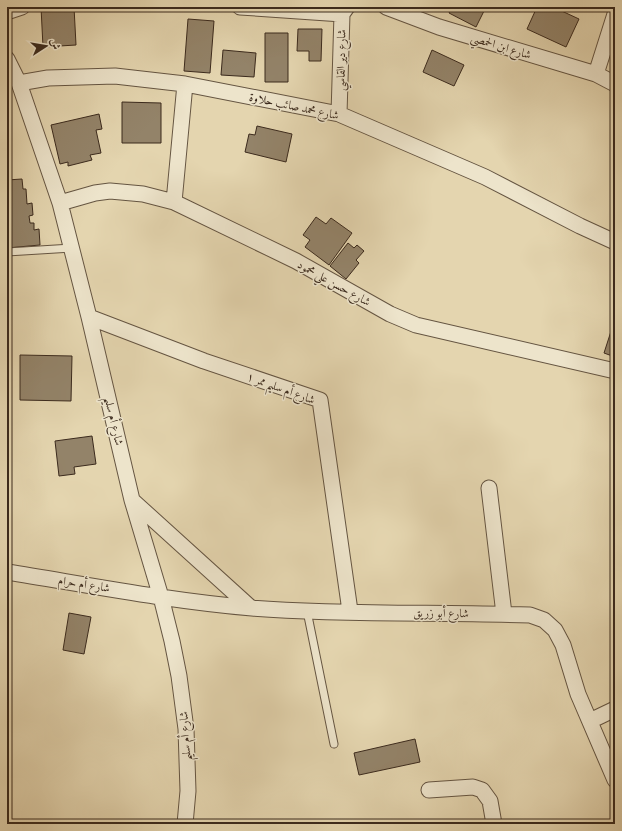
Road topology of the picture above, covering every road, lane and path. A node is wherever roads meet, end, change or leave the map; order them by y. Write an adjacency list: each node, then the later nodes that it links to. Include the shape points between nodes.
1 (22, 7): 5 (street)
2 (240, 7): 4 (street)
3 (386, 7): 8 (street, شارع ابن الحمصي, via 439,27)
4 (344, 10): 12 (street, شارع دير القاسي)
5 (7, 12)
6 (615, 14): 8 (street)
7 (7, 59): 9 (street, شارع أم سليم)
8 (596, 74): 11 (street, شارع ابن الحمصي)
9 (19, 83): 10 (street, شارع محمد صائب حلاوة, via 48,78 93,76); 14 (street, شارع أم سليم)
10 (185, 84): 12 (street, شارع محمد صائب حلاوة); 13 (street)
11 (615, 84)
12 (340, 114): 15 (street, شارع محمد صائب حلاوة, via 485,177)
13 (174, 202): 14 (street, شارع حسن علي محمود, via 143,194 110,191); 19 (street, شارع حسن علي محمود, via 296,261 390,314 416,325)
14 (60, 203): 16 (street, شارع أم سليم)
15 (615, 242)
16 (72, 248): 17 (lane); 18 (street, شارع أم سليم)
17 (7, 252)
18 (89, 317): 21 (street, شارع أم سليم); 26 (street, شارع أم سليم ممر ١, via 204,361 320,400)
19 (615, 371)
20 (489, 488): 27 (street)
21 (132, 500): 23 (street, شارع أم سليم); 24 (street)
22 (7, 572): 23 (street, شارع أم حرام)
23 (162, 597): 24 (street, شارع أبو زريق); 33 (street, شارع أم سليم, via 180,676 186,729)
24 (251, 608): 25 (street, شارع أبو زريق)
25 (307, 611): 26 (street, شارع أبو زريق); 30 (lane)
26 (350, 611): 27 (street, شارع أبو زريق)
27 (504, 614): 29 (street, شارع أبو زريق, via 530,615 544,620 555,630 563,645 578,694)
28 (615, 709): 29 (street)
29 (590, 721): 31 (street, شارع أبو زريق)
30 (334, 744)
31 (615, 780)
32 (429, 790): 36 (street, via 482,790 490,801)
33 (188, 791): 34 (street, شارع أم سليم); 35 (street, شارع أم سليم)
34 (185, 824)
35 (194, 824)
36 (494, 824)

